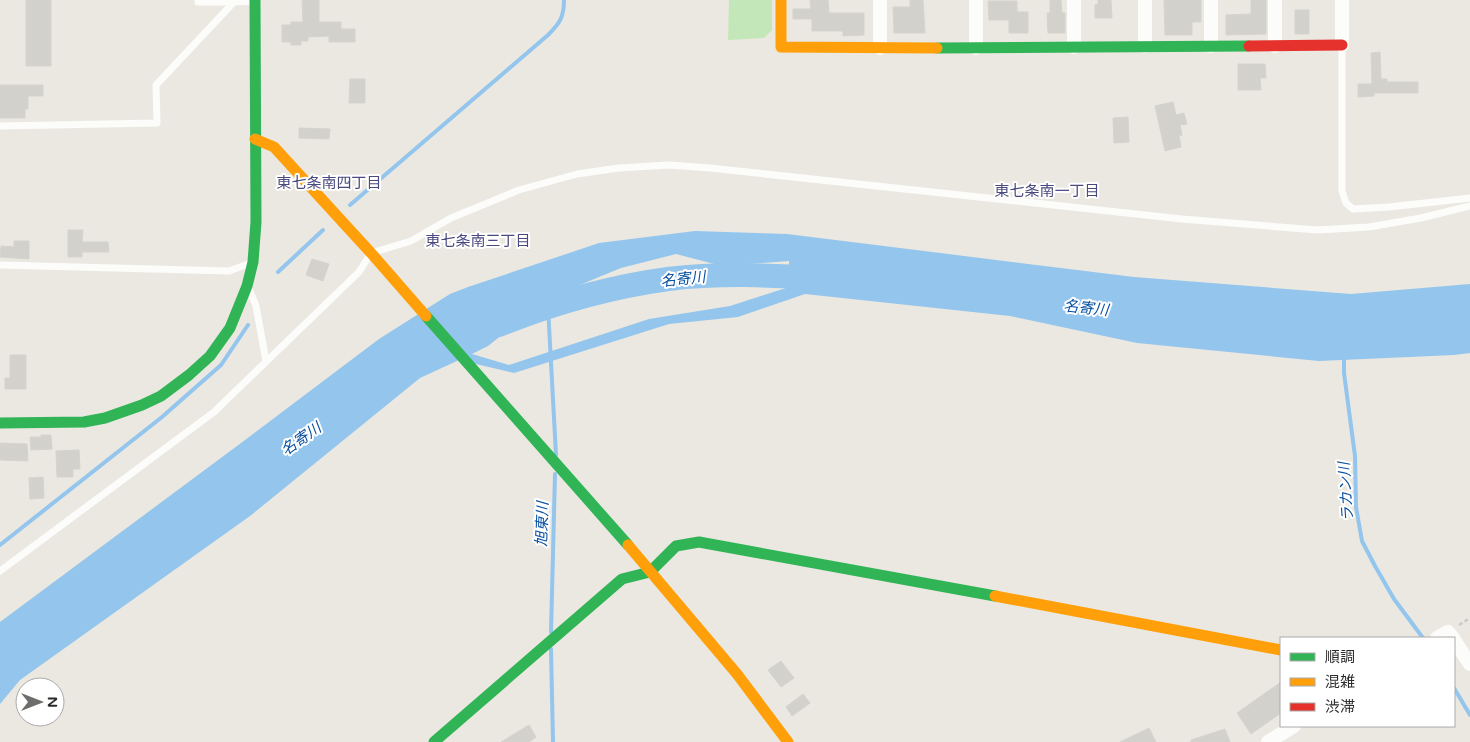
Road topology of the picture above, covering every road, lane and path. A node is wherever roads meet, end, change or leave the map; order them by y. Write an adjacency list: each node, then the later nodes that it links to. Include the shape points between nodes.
1 (198, 0): 11 (lane)
2 (781, 0): 17 (street, via 781,47)
3 (880, 0): 17 (street)
4 (976, 0): 18 (street)
5 (1074, 0): 16 (street)
6 (1145, 0): 13 (street)
7 (1211, 0): 14 (street)
8 (1275, 0): 15 (street)
9 (1342, 0): 12 (street)
10 (255, 1): 11 (lane); 20 (street)
11 (234, 2): 19 (lane, via 156,84 157,123)
12 (1342, 45): 15 (street); 21 (lane, via 1342,191 1346,203 1353,209)
13 (1145, 46): 14 (street); 16 (street)
14 (1210, 46): 15 (street)
15 (1274, 46)
16 (1074, 47): 18 (street)
17 (880, 48): 18 (street)
18 (976, 48)
19 (0, 126)
20 (255, 139): 23 (street, via 274,146); 24 (street)
21 (1470, 198)
22 (1470, 206): 23 (lane, via 1420,218 1317,230 1182,219 669,165 577,174 518,190 451,218 410,241)
23 (372, 253): 27 (lane, via 359,272); 30 (street)
24 (253, 262): 25 (lane, via 229,271); 26 (street)
25 (0, 264)
26 (248, 286): 27 (lane, via 256,306); 28 (street, via 230,328 210,356 161,396 105,418 84,422)
27 (266, 362): 29 (lane, via 214,412)
28 (0, 423)
29 (0, 571)
30 (650, 572): 34 (street, via 676,546 699,542); 37 (street, via 622,579); 38 (street)
31 (1439, 637): 32 (street, via 1448,632)
32 (1452, 637)
33 (1455, 642): 35 (street)
34 (1280, 650)
35 (1470, 664)
36 (1292, 727): 39 (street)
37 (434, 742)
38 (788, 742)
39 (1268, 742)

